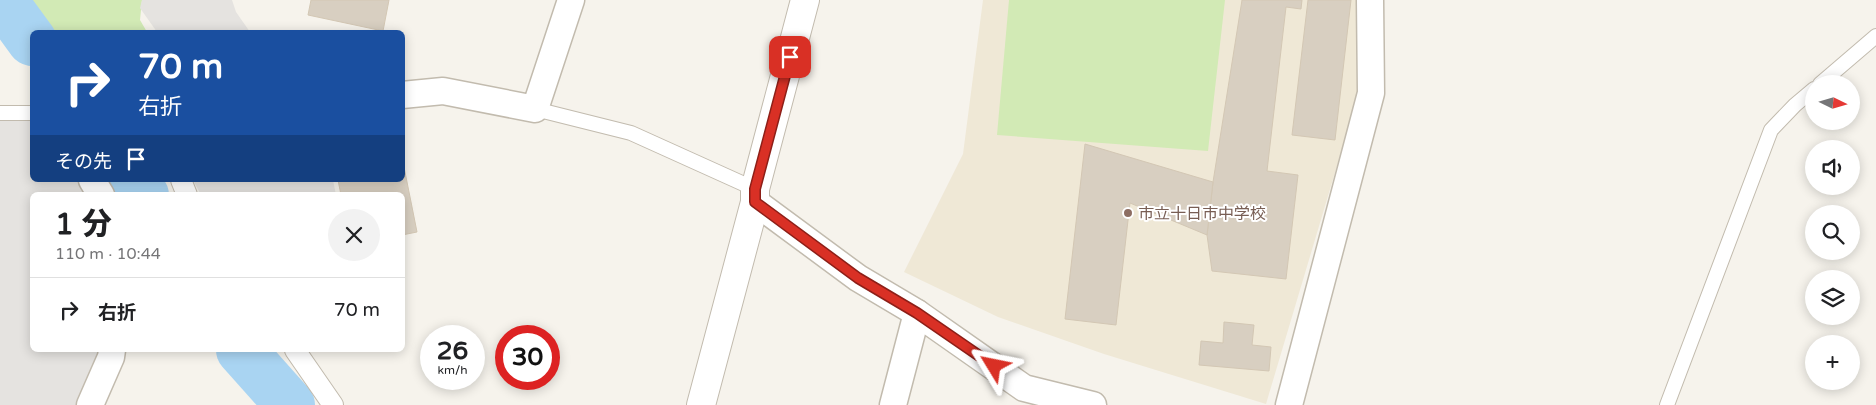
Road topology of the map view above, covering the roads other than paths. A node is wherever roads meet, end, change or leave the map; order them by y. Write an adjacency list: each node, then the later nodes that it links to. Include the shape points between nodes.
1 (571, 0): 8 (street)
2 (805, 0): 11 (street)
3 (1370, 0): 21 (street, via 1371,93)
4 (1876, 36): 5 (lane)
5 (1830, 75)
6 (405, 95): 8 (street, via 443,91)
7 (1805, 97): 22 (lane, via 1771,130)
8 (535, 109): 11 (lane, via 631,133)
9 (0, 113): 10 (lane)
10 (30, 113)
11 (755, 195): 12 (street, via 858,278); 18 (street)
12 (917, 313): 15 (street); 19 (street)
13 (112, 352): 16 (street)
14 (295, 352): 17 (street)
15 (1024, 396): 20 (street)
16 (90, 405)
17 (333, 405)
18 (701, 405)
19 (893, 405)
20 (1093, 405)
21 (1289, 405)
22 (1667, 405)

